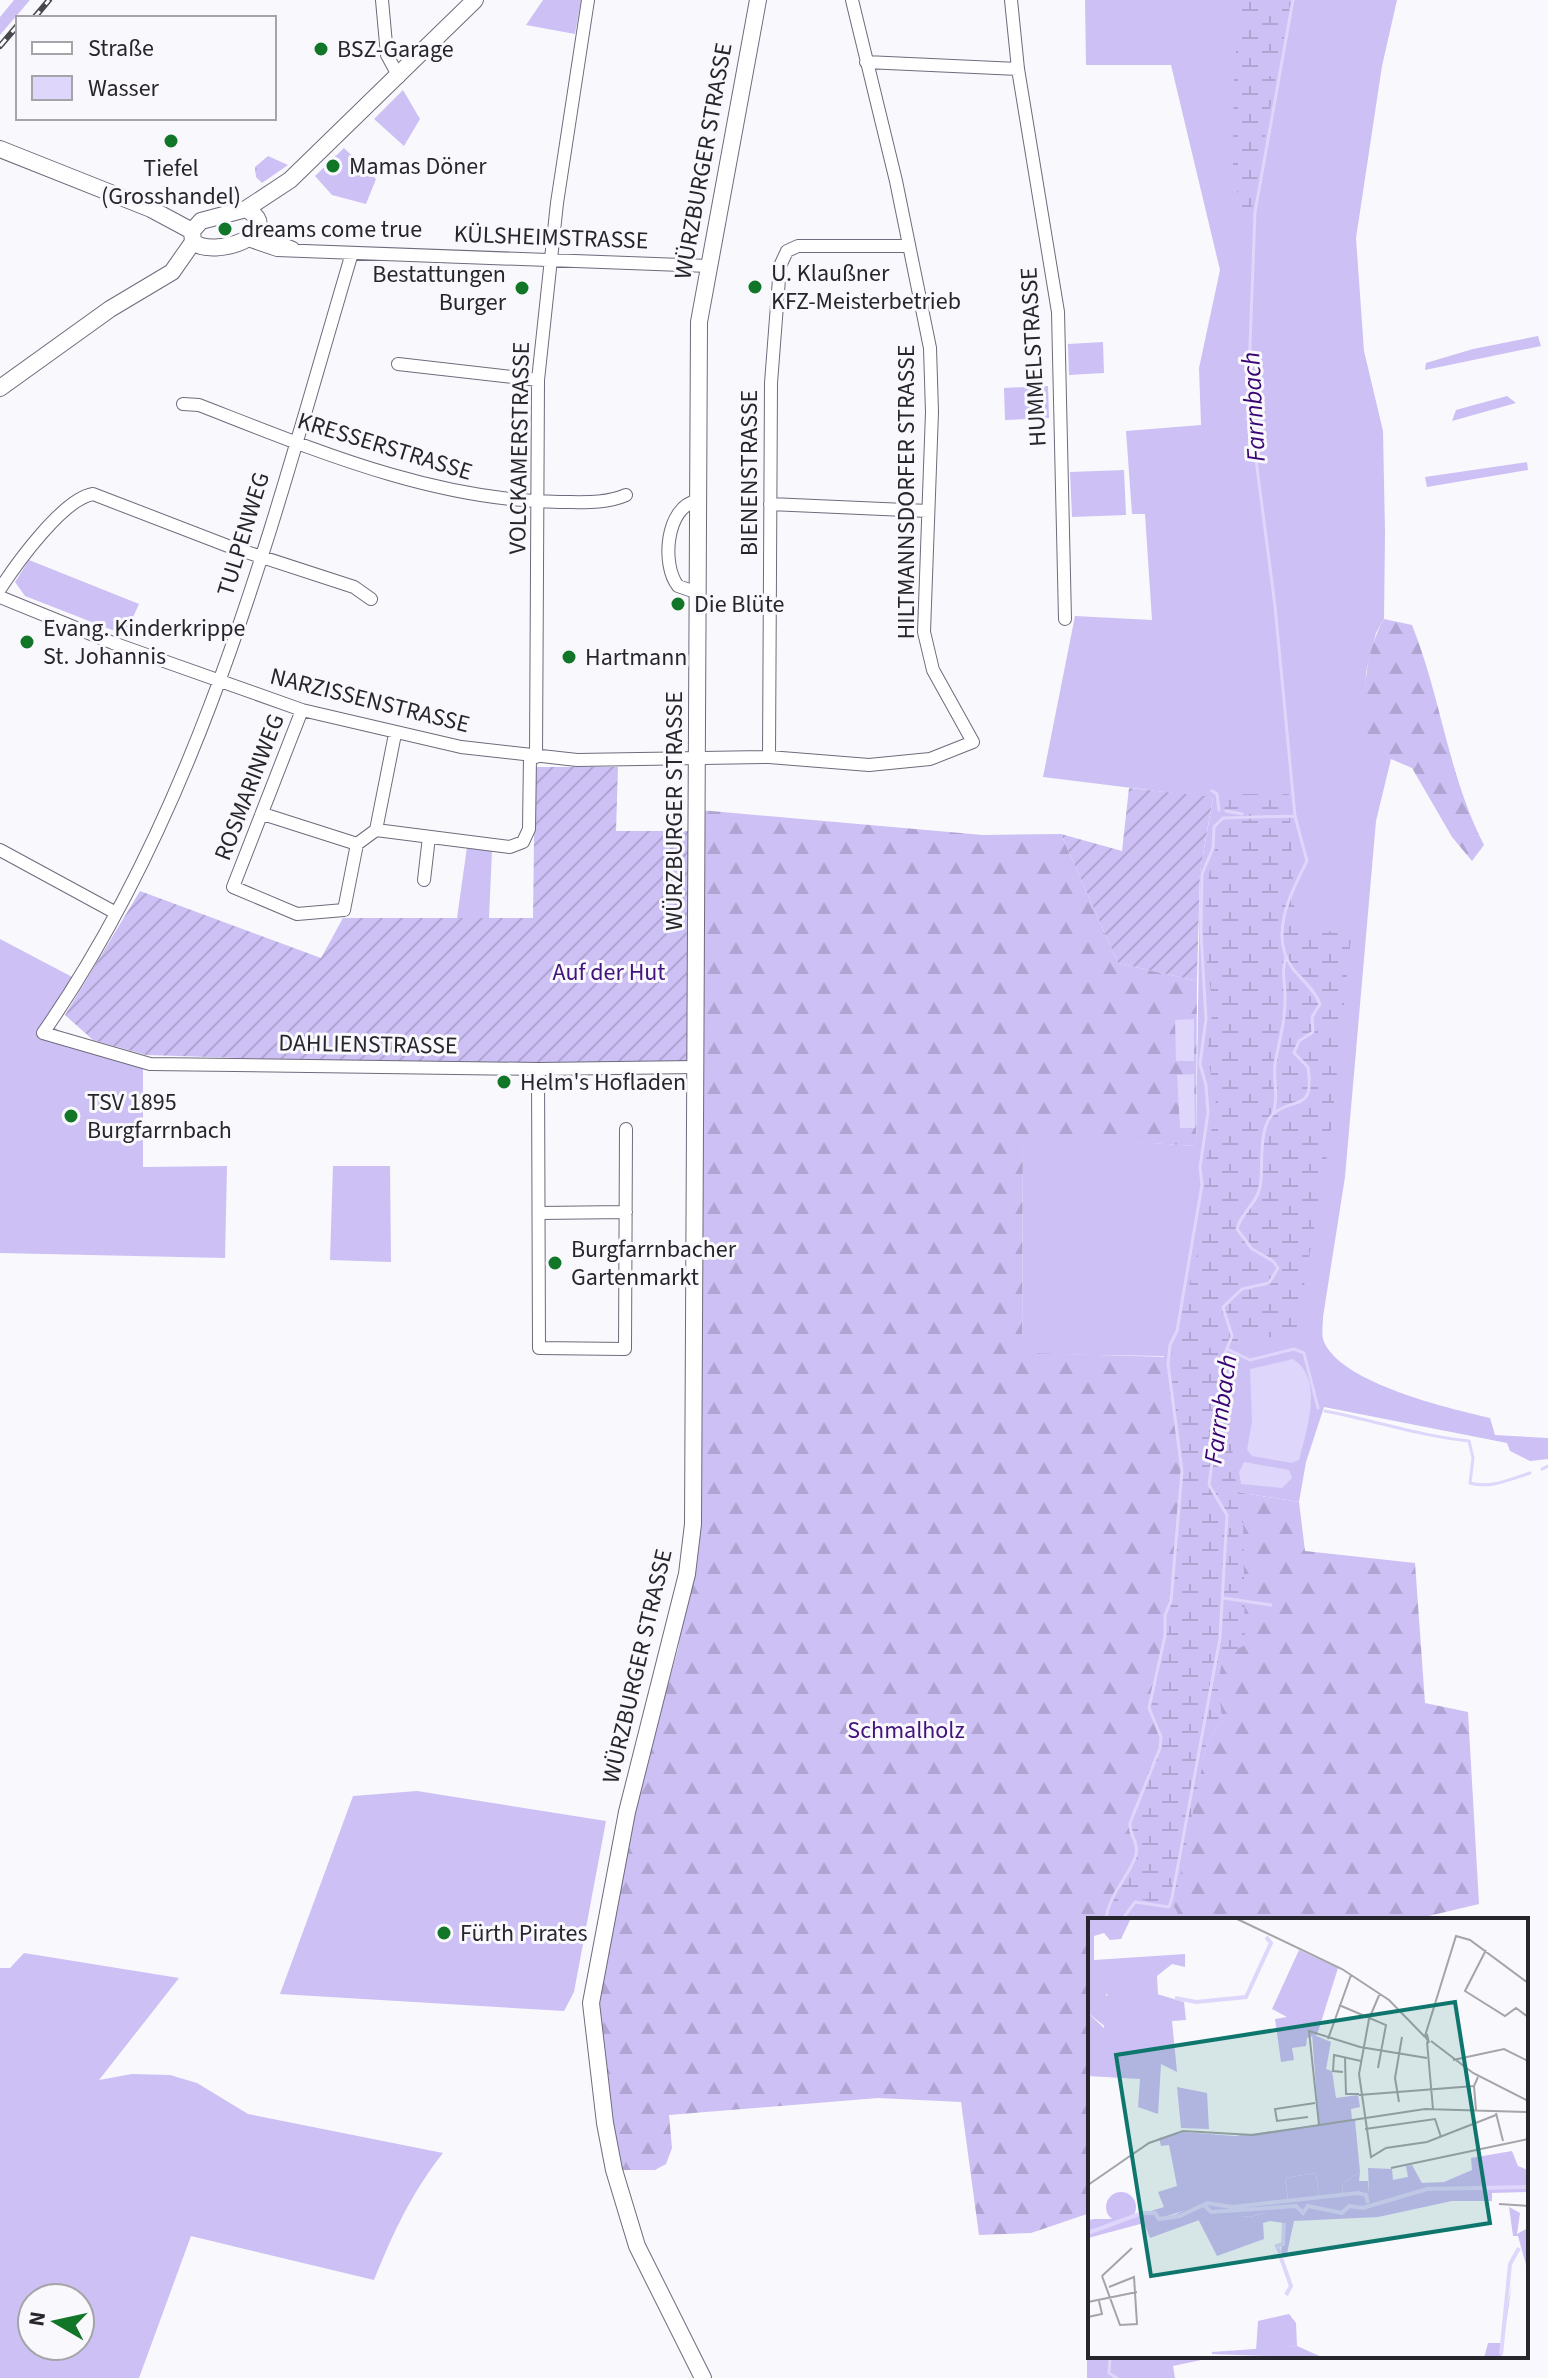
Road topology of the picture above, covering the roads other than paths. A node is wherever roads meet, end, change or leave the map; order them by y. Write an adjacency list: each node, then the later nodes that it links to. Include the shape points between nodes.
1 (382, 0): 9 (street, via 387,55)
2 (475, 0): 9 (street)
3 (588, 0): 15 (street, VOLCKAMERSTRASSE)
4 (758, 0): 16 (street, WÜRZBURGER STRASSE)
5 (852, 0): 7 (street, HILTMANNSDORFER STRASSE)
6 (1011, 0): 8 (street, HUMMELSTRASSE)
7 (866, 62): 8 (street); 13 (street, HILTMANNSDORFER STRASSE)
8 (1018, 69): 32 (street, HUMMELSTRASSE, via 1058,312)
9 (399, 77): 11 (street, via 290,180)
10 (0, 149): 12 (street, via 151,209)
11 (252, 224): 12 (street); 12 (street); 14 (street, KÜLSHEIMSTRASSE, via 277,250)
12 (198, 236): 19 (street, via 172,272)
13 (909, 246): 25 (street, BIENENSTRASSE, via 798,246 787,251 774,317); 26 (street, HILTMANNSDORFER STRASSE, via 930,348)
14 (352, 253): 15 (street, KÜLSHEIMSTRASSE); 21 (street, TULPENWEG)
15 (552, 257): 16 (street, KÜLSHEIMSTRASSE); 18 (street, VOLCKAMERSTRASSE)
16 (709, 266): 23 (street, WÜRZBURGER STRASSE, via 699,322)
17 (398, 364): 18 (street)
18 (538, 380): 24 (street, VOLCKAMERSTRASSE)
19 (0, 388)
20 (183, 404): 21 (street, KRESSERSTRASSE, via 199,405)
21 (295, 442): 24 (street, KRESSERSTRASSE, via 458,494); 27 (street, TULPENWEG)
22 (626, 495): 24 (street, KRESSERSTRASSE, via 603,502)
23 (697, 501): 29 (street, WÜRZBURGER STRASSE); 29 (street, via 683,506 674,521 670,569 678,586)
24 (539, 502): 37 (street, VOLCKAMERSTRASSE)
25 (770, 504): 26 (street); 38 (street, BIENENSTRASSE)
26 (928, 511): 36 (street, HILTMANNSDORFER STRASSE, via 926,643 946,699)
27 (260, 557): 28 (street, via 93,494 75,501 17,562); 31 (street, via 354,587); 33 (street, TULPENWEG)
28 (0, 589)
29 (698, 593): 39 (street, WÜRZBURGER STRASSE)
30 (0, 597): 33 (street, NARZISSENSTRASSE)
31 (371, 599)
32 (1065, 619)
33 (217, 681): 34 (street, NARZISSENSTRASSE); 46 (street, TULPENWEG, via 159,829)
34 (302, 710): 35 (street, NARZISSENSTRASSE); 40 (street, ROSMARINWEG)
35 (395, 734): 37 (street, NARZISSENSTRASSE); 41 (street)
36 (973, 742): 38 (street, NARZISSENSTRASSE, via 901,764)
37 (533, 756): 39 (street, NARZISSENSTRASSE); 42 (street, VOLCKAMERSTRASSE, via 529,829 523,842 510,847)
38 (769, 757): 39 (street, NARZISSENSTRASSE)
39 (698, 759): 48 (street, WÜRZBURGER STRASSE)
40 (263, 814): 43 (street); 43 (street, ROSMARINWEG, via 233,887 297,914 344,910)
41 (376, 830): 42 (street); 43 (street)
42 (429, 837): 45 (street)
43 (357, 844)
44 (0, 850): 46 (street)
45 (424, 880)
46 (116, 913): 47 (street, TULPENWEG, via 96,954)
47 (43, 1033): 49 (street, DAHLIENSTRASSE, via 150,1064)
48 (697, 1067): 49 (street, DAHLIENSTRASSE); 53 (street, WÜRZBURGER STRASSE, via 693,1524 687,1574 627,1812 591,2003 595,2062 614,2170 637,2246)
49 (538, 1069): 52 (street)
50 (626, 1129): 51 (street)
51 (626, 1212): 52 (street); 52 (street, via 625,1349 539,1348)
52 (539, 1213)
53 (703, 2378)

